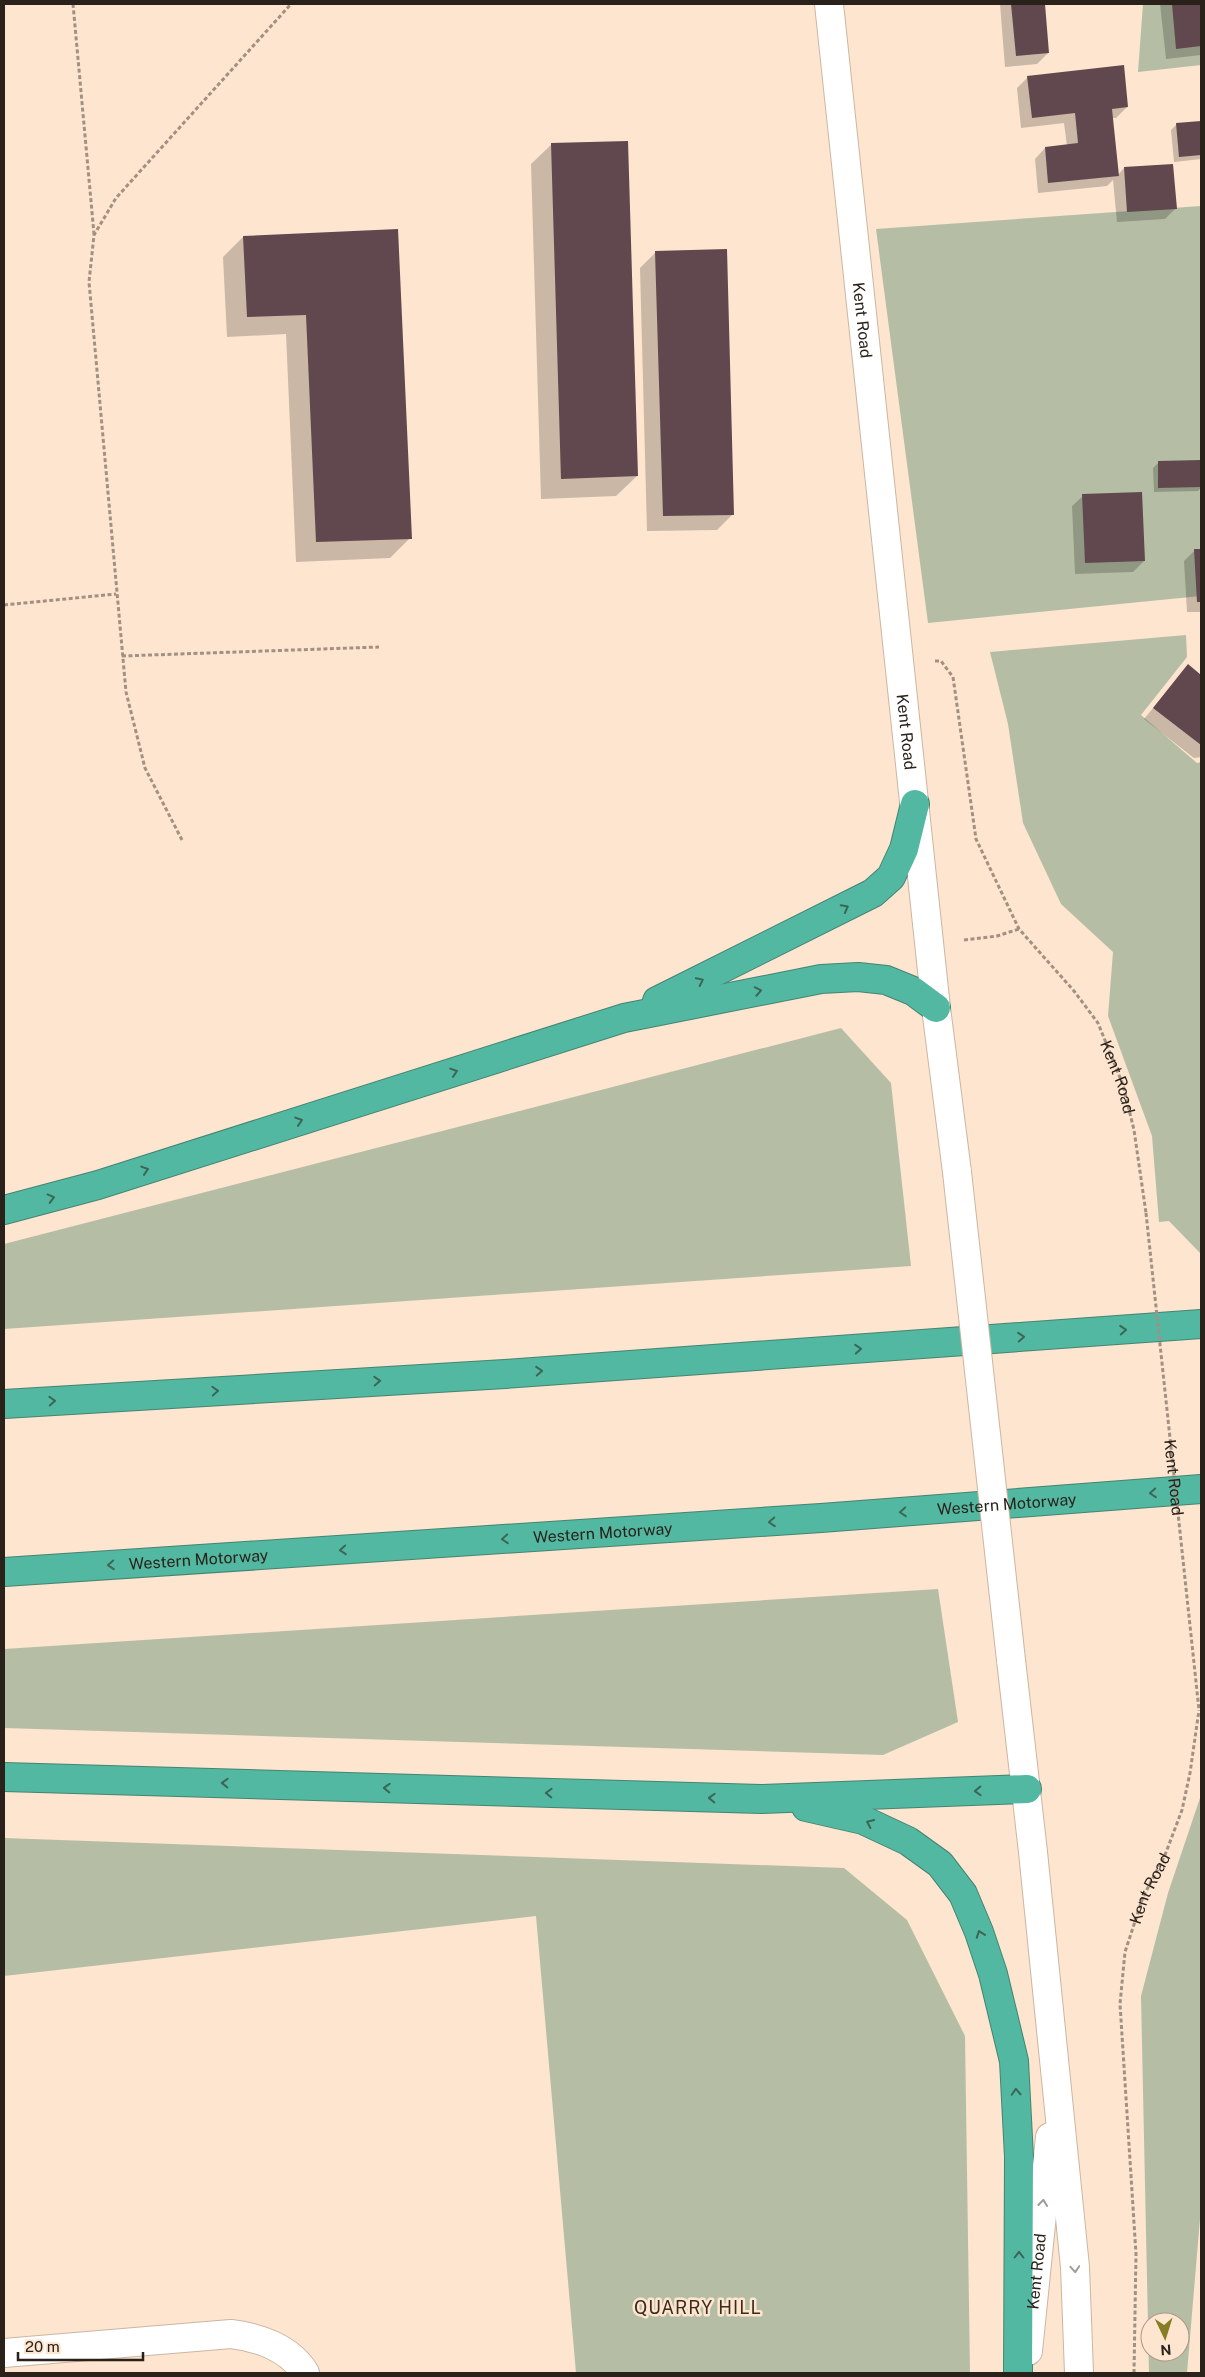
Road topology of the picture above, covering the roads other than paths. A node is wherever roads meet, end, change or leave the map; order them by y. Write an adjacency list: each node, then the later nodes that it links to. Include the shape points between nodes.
1 (829, 4): 2 (main road, Kent Road)
2 (915, 804): 3 (main road, Kent Road); 4 (highway, one-way to 2, via 873,894 891,877 904,849)
3 (936, 1008): 4 (highway, one-way to 3, via 821,979 858,977 886,980 913,991); 11 (main road, Kent Road, bridge)
4 (624, 1018): 5 (highway, one-way to 4, via 98,1185)
5 (4, 1210)
6 (1201, 1324): 7 (highway, one-way to 6, via 515,1373)
7 (4, 1404)
8 (1201, 1489): 9 (highway, Western Motorway, one-way to 9, via 821,1518)
9 (4, 1572)
10 (4, 1777): 12 (highway, one-way to 10)
11 (1027, 1789): 12 (highway, one-way to 12); 13 (main road, Kent Road)
12 (761, 1799): 16 (highway, one-way to 12, via 1019,2157 1014,2061 993,1974 963,1894 940,1864 908,1841 863,1820)
13 (1055, 2081): 17 (main road, Kent Road, one-way to 13); 18 (main road, Kent Road, one-way to 18, via 1075,2267)
14 (4, 2352): 15 (main road, via 231,2334 249,2336 288,2354)
15 (305, 2373)
16 (1018, 2373)
17 (1026, 2373)
18 (1080, 2373)

